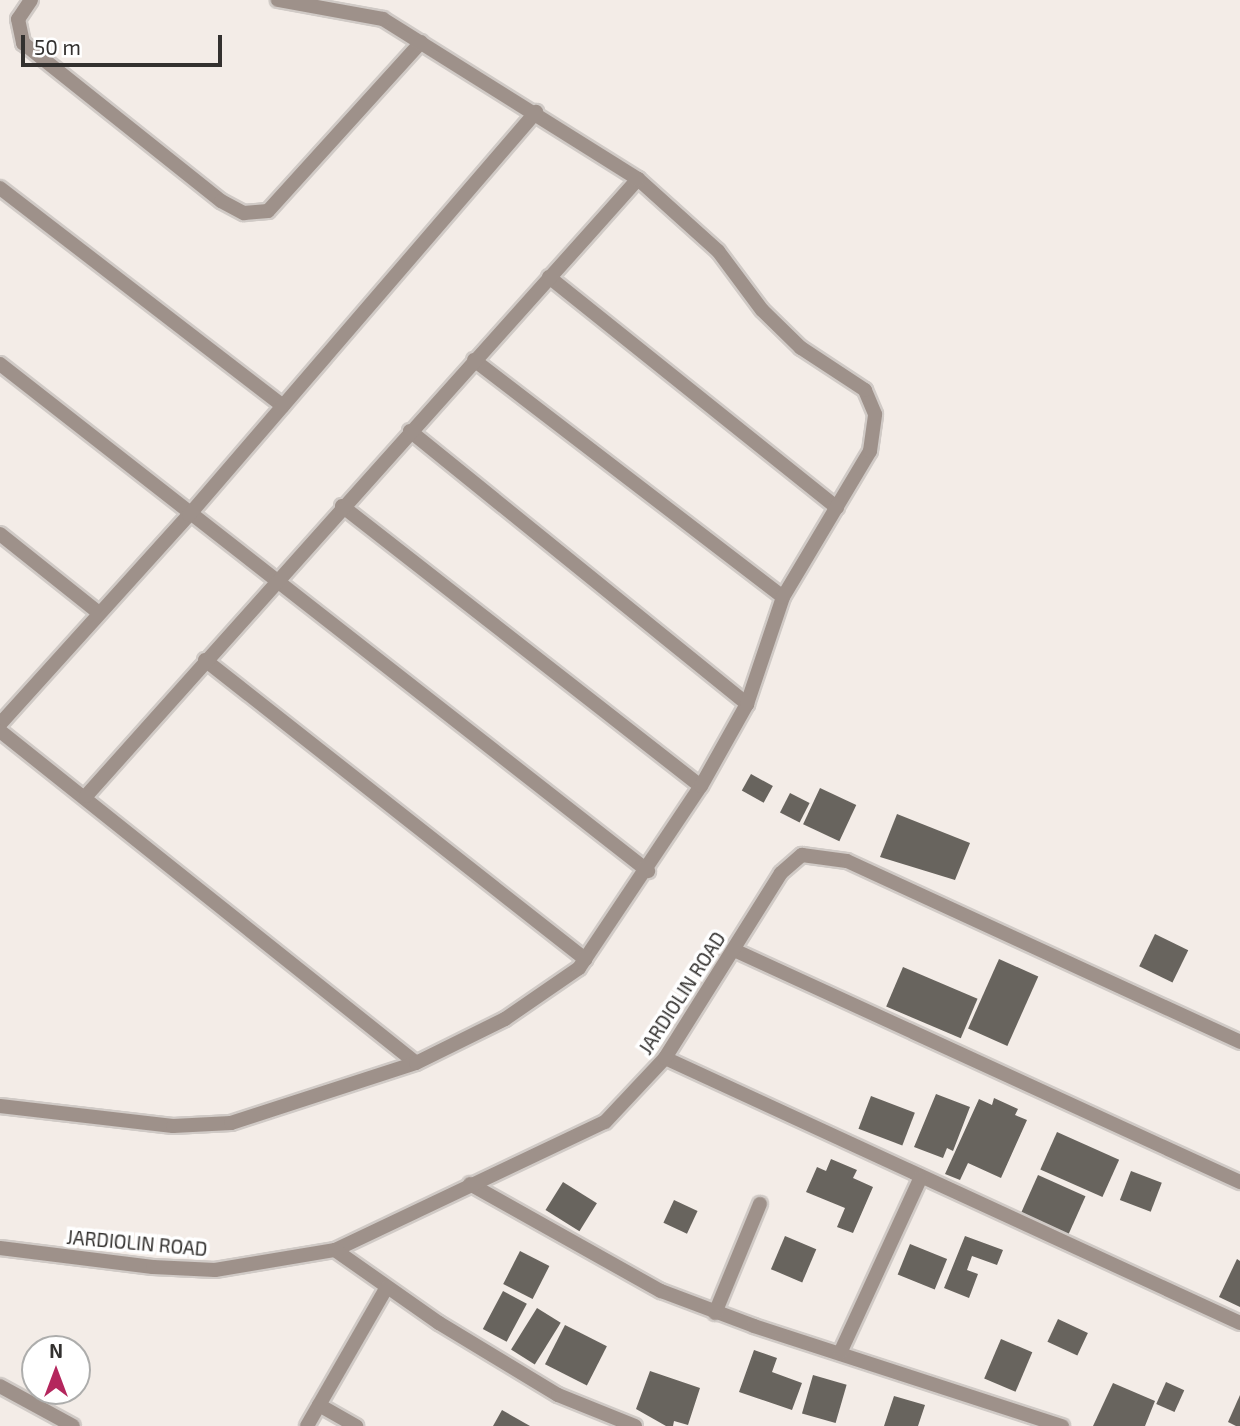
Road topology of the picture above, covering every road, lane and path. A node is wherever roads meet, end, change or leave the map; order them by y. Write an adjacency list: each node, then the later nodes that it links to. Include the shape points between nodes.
1 (31, 0): 3 (street, via 18,19 23,43 221,201 244,213 268,211)
2 (278, 0): 3 (street, via 383,19)
3 (421, 42): 4 (street)
4 (536, 112): 5 (street); 10 (street)
5 (638, 179): 7 (street); 13 (street, via 718,251 762,310 801,348 865,390 875,414 870,451)
6 (0, 188): 10 (street)
7 (549, 277): 8 (street); 13 (street)
8 (474, 360): 11 (street); 17 (street)
9 (0, 364): 14 (street)
10 (283, 407): 14 (street)
11 (410, 430): 12 (street); 20 (street)
12 (342, 506): 16 (street); 23 (street)
13 (837, 508): 17 (street)
14 (189, 515): 16 (street); 18 (street)
15 (0, 534): 18 (street)
16 (276, 578): 19 (street); 25 (street)
17 (783, 597): 20 (street)
18 (99, 613): 21 (street)
19 (205, 660): 24 (street); 27 (street)
20 (747, 704): 23 (street)
21 (0, 724)
22 (0, 731): 24 (street)
23 (701, 786): 25 (street)
24 (86, 796): 30 (street)
25 (648, 871): 27 (street)
26 (734, 950): 28 (street, JARDIOLIN ROAD, via 781,873 802,855 824,855 847,861); 29 (street, JARDIOLIN ROAD); 33 (street)
27 (585, 959): 30 (street, via 505,1019)
28 (1240, 1042)
29 (665, 1058): 32 (street); 34 (street, JARDIOLIN ROAD, via 605,1122)
30 (416, 1063): 31 (street, via 231,1123 173,1126)
31 (0, 1106)
32 (920, 1179): 40 (street); 41 (street)
33 (1240, 1182)
34 (470, 1184): 37 (street, JARDIOLIN ROAD); 39 (street, via 661,1291)
35 (761, 1204): 39 (street)
36 (0, 1248): 37 (street, JARDIOLIN ROAD, via 215,1270)
37 (335, 1250): 38 (street)
38 (387, 1287): 43 (street); 47 (street, via 558,1395)
39 (715, 1312): 41 (street)
40 (1240, 1323)
41 (840, 1353): 48 (street)
42 (0, 1386): 44 (street)
43 (319, 1405): 45 (street); 46 (street)
44 (73, 1426)
45 (307, 1426)
46 (356, 1426)
47 (635, 1426)
48 (1062, 1426)

